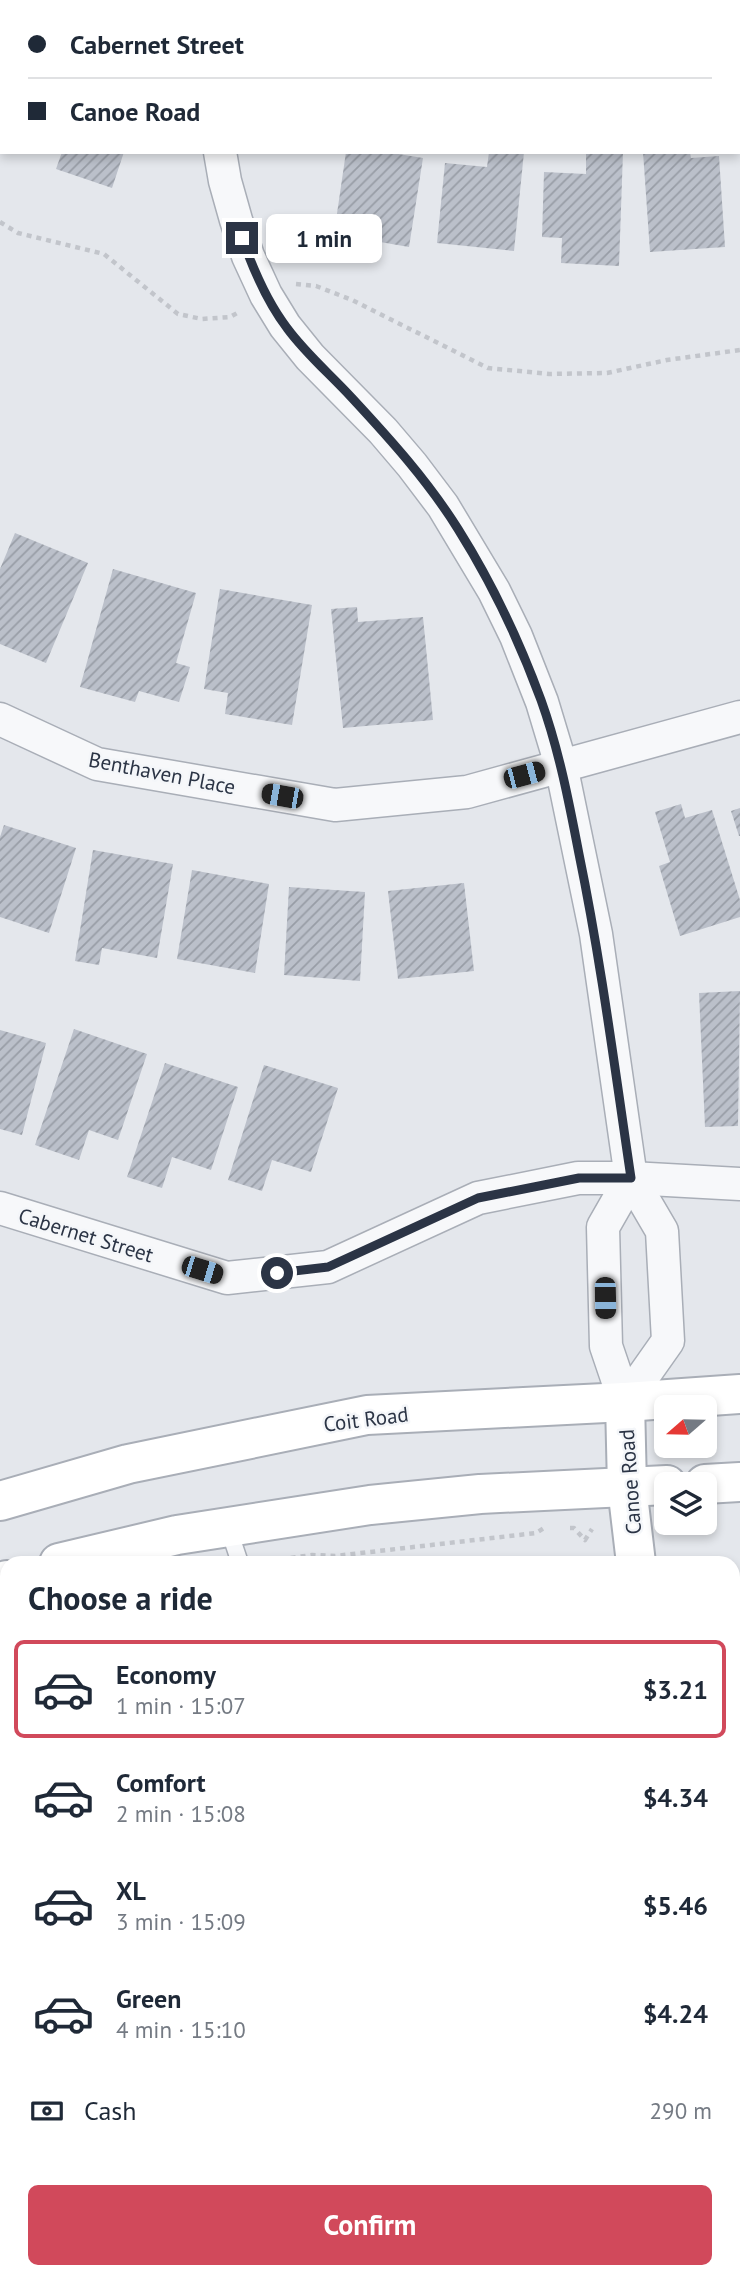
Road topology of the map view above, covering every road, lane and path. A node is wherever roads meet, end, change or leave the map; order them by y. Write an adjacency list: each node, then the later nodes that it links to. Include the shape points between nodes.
1 (220, 154): 3 (street, Canoe Road, via 236,220)
2 (0, 222): 3 (path, via 18,233 104,254 178,314 202,319 230,317)
3 (266, 295): 4 (path, via 292,284 316,286 488,368 607,373); 7 (street, Canoe Road, via 310,357 412,465 443,506 516,636)
4 (740, 351)
5 (740, 717): 7 (street, Benthaven Place)
6 (0, 719): 7 (street, Benthaven Place, via 97,764 335,804 467,792)
7 (561, 765): 8 (street, Canoe Road, via 596,934)
8 (631, 1178): 9 (street, Cabernet Street); 10 (street, Cabernet Street, via 579,1178 478,1198 328,1267 227,1278); 12 (street, Canoe Road, via 603,1227 606,1346); 12 (street, Canoe Road, via 662,1231 668,1341)
9 (740, 1184)
10 (0, 1208)
11 (740, 1394): 12 (main road, Coit Road)
12 (625, 1402): 16 (main road, Canoe Road); 17 (main road, Coit Road, via 367,1415 128,1464)
13 (740, 1482): 14 (main road)
14 (717, 1483)
15 (654, 1486): 16 (main road)
16 (627, 1487): 18 (main road, via 466,1495); 27 (main road, Canoe Road)
17 (0, 1501)
18 (228, 1527): 22 (main road); 23 (lane)
19 (554, 1528): 26 (path)
20 (564, 1528): 21 (path, via 574,1528 585,1540)
21 (592, 1529)
22 (88, 1556)
23 (238, 1556)
24 (305, 1556): 25 (path)
25 (335, 1556)
26 (335, 1556)
27 (635, 1556)

